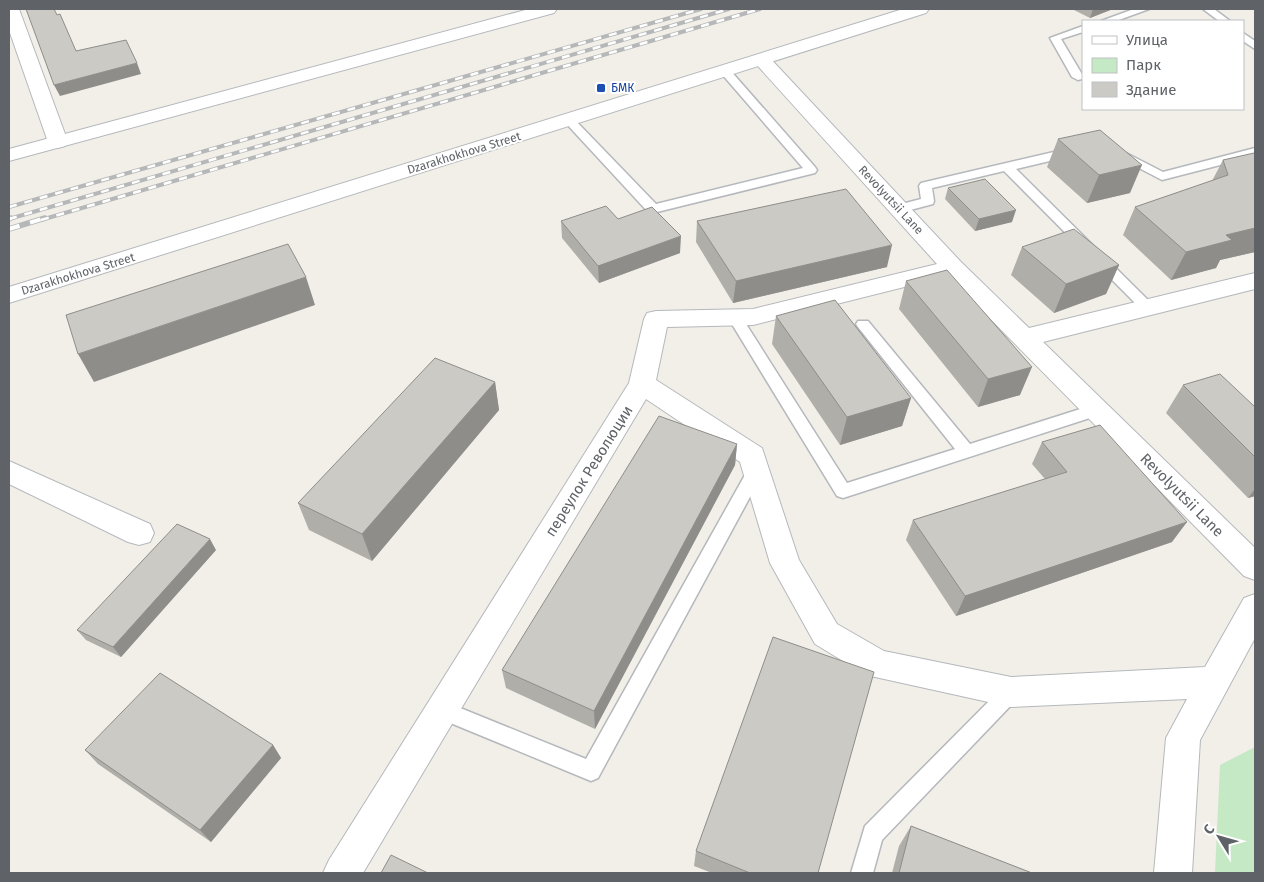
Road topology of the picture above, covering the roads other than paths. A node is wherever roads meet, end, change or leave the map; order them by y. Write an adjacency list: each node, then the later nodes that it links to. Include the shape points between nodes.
1 (10, 9): 15 (street)
2 (548, 9): 15 (street)
3 (920, 9): 11 (street, Dzarakhokhova Street)
4 (1144, 9): 6 (lane)
5 (1208, 9): 7 (lane)
6 (1109, 20)
7 (1224, 20)
8 (1082, 29): 13 (lane, via 1055,38)
9 (1244, 37): 10 (lane)
10 (1255, 45)
11 (762, 60): 12 (street, Dzarakhokhova Street); 21 (street, Revolyutsii Lane)
12 (725, 71): 14 (street, Dzarakhokhova Street); 14 (lane, via 811,170 653,209)
13 (1078, 77)
14 (569, 120): 24 (street, Dzarakhokhova Street)
15 (58, 142): 19 (street)
16 (1082, 149): 20 (lane)
17 (1110, 150): 18 (lane, via 1162,176)
18 (1255, 152)
19 (9, 155)
20 (1007, 167): 21 (lane, via 925,186 928,201); 25 (lane)
21 (899, 208): 22 (street, Revolyutsii Lane)
22 (953, 268): 26 (street, переулок Революции, via 753,317); 28 (street, Revolyutsii Lane)
23 (1255, 280): 25 (street)
24 (9, 295)
25 (1147, 307): 28 (street)
26 (734, 316): 29 (street, переулок Революции, via 656,319); 31 (lane, via 843,491)
27 (863, 324): 31 (lane)
28 (1022, 338): 30 (street, Revolyutsii Lane)
29 (642, 384): 32 (street, via 752,456); 39 (street, переулок Революции)
30 (1096, 410): 31 (lane); 35 (street, Revolyutsii Lane)
31 (966, 451)
32 (756, 471): 38 (street, via 785,562 826,634 878,665); 39 (lane, via 591,771)
33 (9, 472): 34 (street)
34 (139, 532)
35 (1255, 568)
36 (1255, 608): 37 (street)
37 (1214, 682): 38 (street); 42 (street, via 1183,738)
38 (1011, 692): 41 (lane, via 873,834)
39 (443, 710): 40 (street, переулок Революции)
40 (342, 873)
41 (862, 873)
42 (1173, 873)

